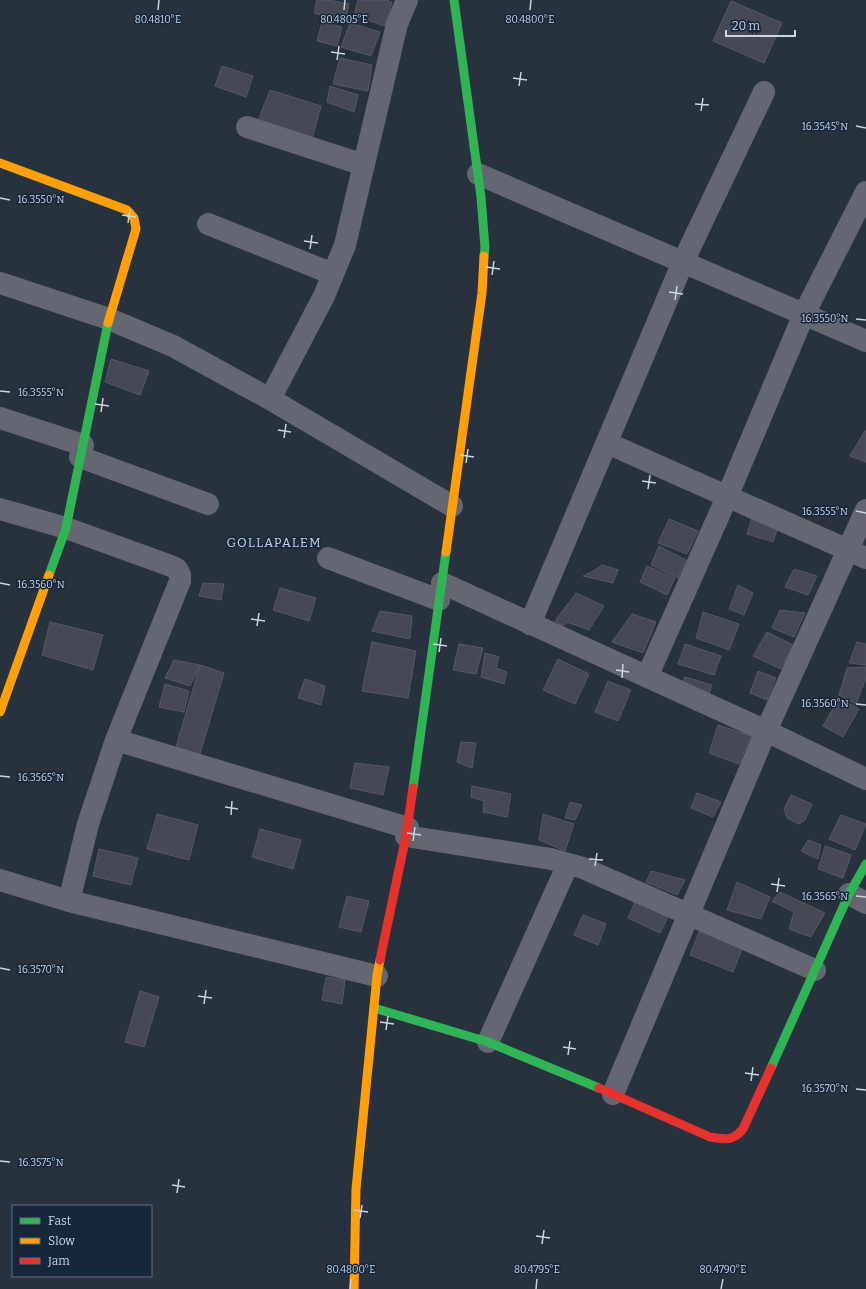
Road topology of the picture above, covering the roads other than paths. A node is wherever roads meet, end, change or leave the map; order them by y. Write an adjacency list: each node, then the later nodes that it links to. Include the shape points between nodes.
1 (407, 0): 6 (street, via 397,24)
2 (454, 0): 7 (street)
3 (764, 92): 10 (street)
4 (247, 127): 6 (street)
5 (0, 163): 14 (street, via 128,210 133,215 136,229)
6 (364, 165): 11 (street, via 345,245)
7 (478, 174): 10 (street); 22 (street, via 485,248 482,293)
8 (866, 192): 13 (street)
9 (208, 224): 11 (street)
10 (683, 262): 13 (street); 18 (street)
11 (333, 274): 16 (street)
12 (0, 283): 14 (street)
13 (804, 314): 15 (street); 20 (street)
14 (109, 319): 16 (street, via 173,346); 19 (street)
15 (866, 341)
16 (270, 399): 22 (street)
17 (0, 418): 19 (street)
18 (607, 443): 20 (street); 29 (street)
19 (81, 451): 21 (street); 25 (street)
20 (726, 497): 26 (street); 30 (street)
21 (208, 504)
22 (452, 506): 28 (street)
23 (0, 509): 25 (street)
24 (866, 510): 26 (street)
25 (66, 528): 31 (street); 33 (street, via 171,566 177,569 180,575 180,581)
26 (857, 555): 32 (street)
27 (328, 558): 28 (street)
28 (440, 592): 29 (street); 35 (street)
29 (530, 624): 30 (street)
30 (647, 677): 32 (street)
31 (0, 712)
32 (766, 731): 34 (street); 41 (street)
33 (116, 740): 35 (street); 40 (street, via 88,824)
34 (866, 779)
35 (407, 832): 36 (street); 43 (street)
36 (568, 864): 41 (street); 45 (street)
37 (866, 864): 39 (street)
38 (0, 880): 40 (street)
39 (858, 899): 42 (street)
40 (69, 901): 43 (street)
41 (689, 914): 42 (street); 46 (street)
42 (815, 970): 46 (street, via 738,1135 730,1139 710,1137)
43 (377, 976): 44 (street)
44 (374, 1008): 45 (street); 47 (street, via 356,1189)
45 (488, 1042): 46 (street)
46 (613, 1094)
47 (354, 1289)

